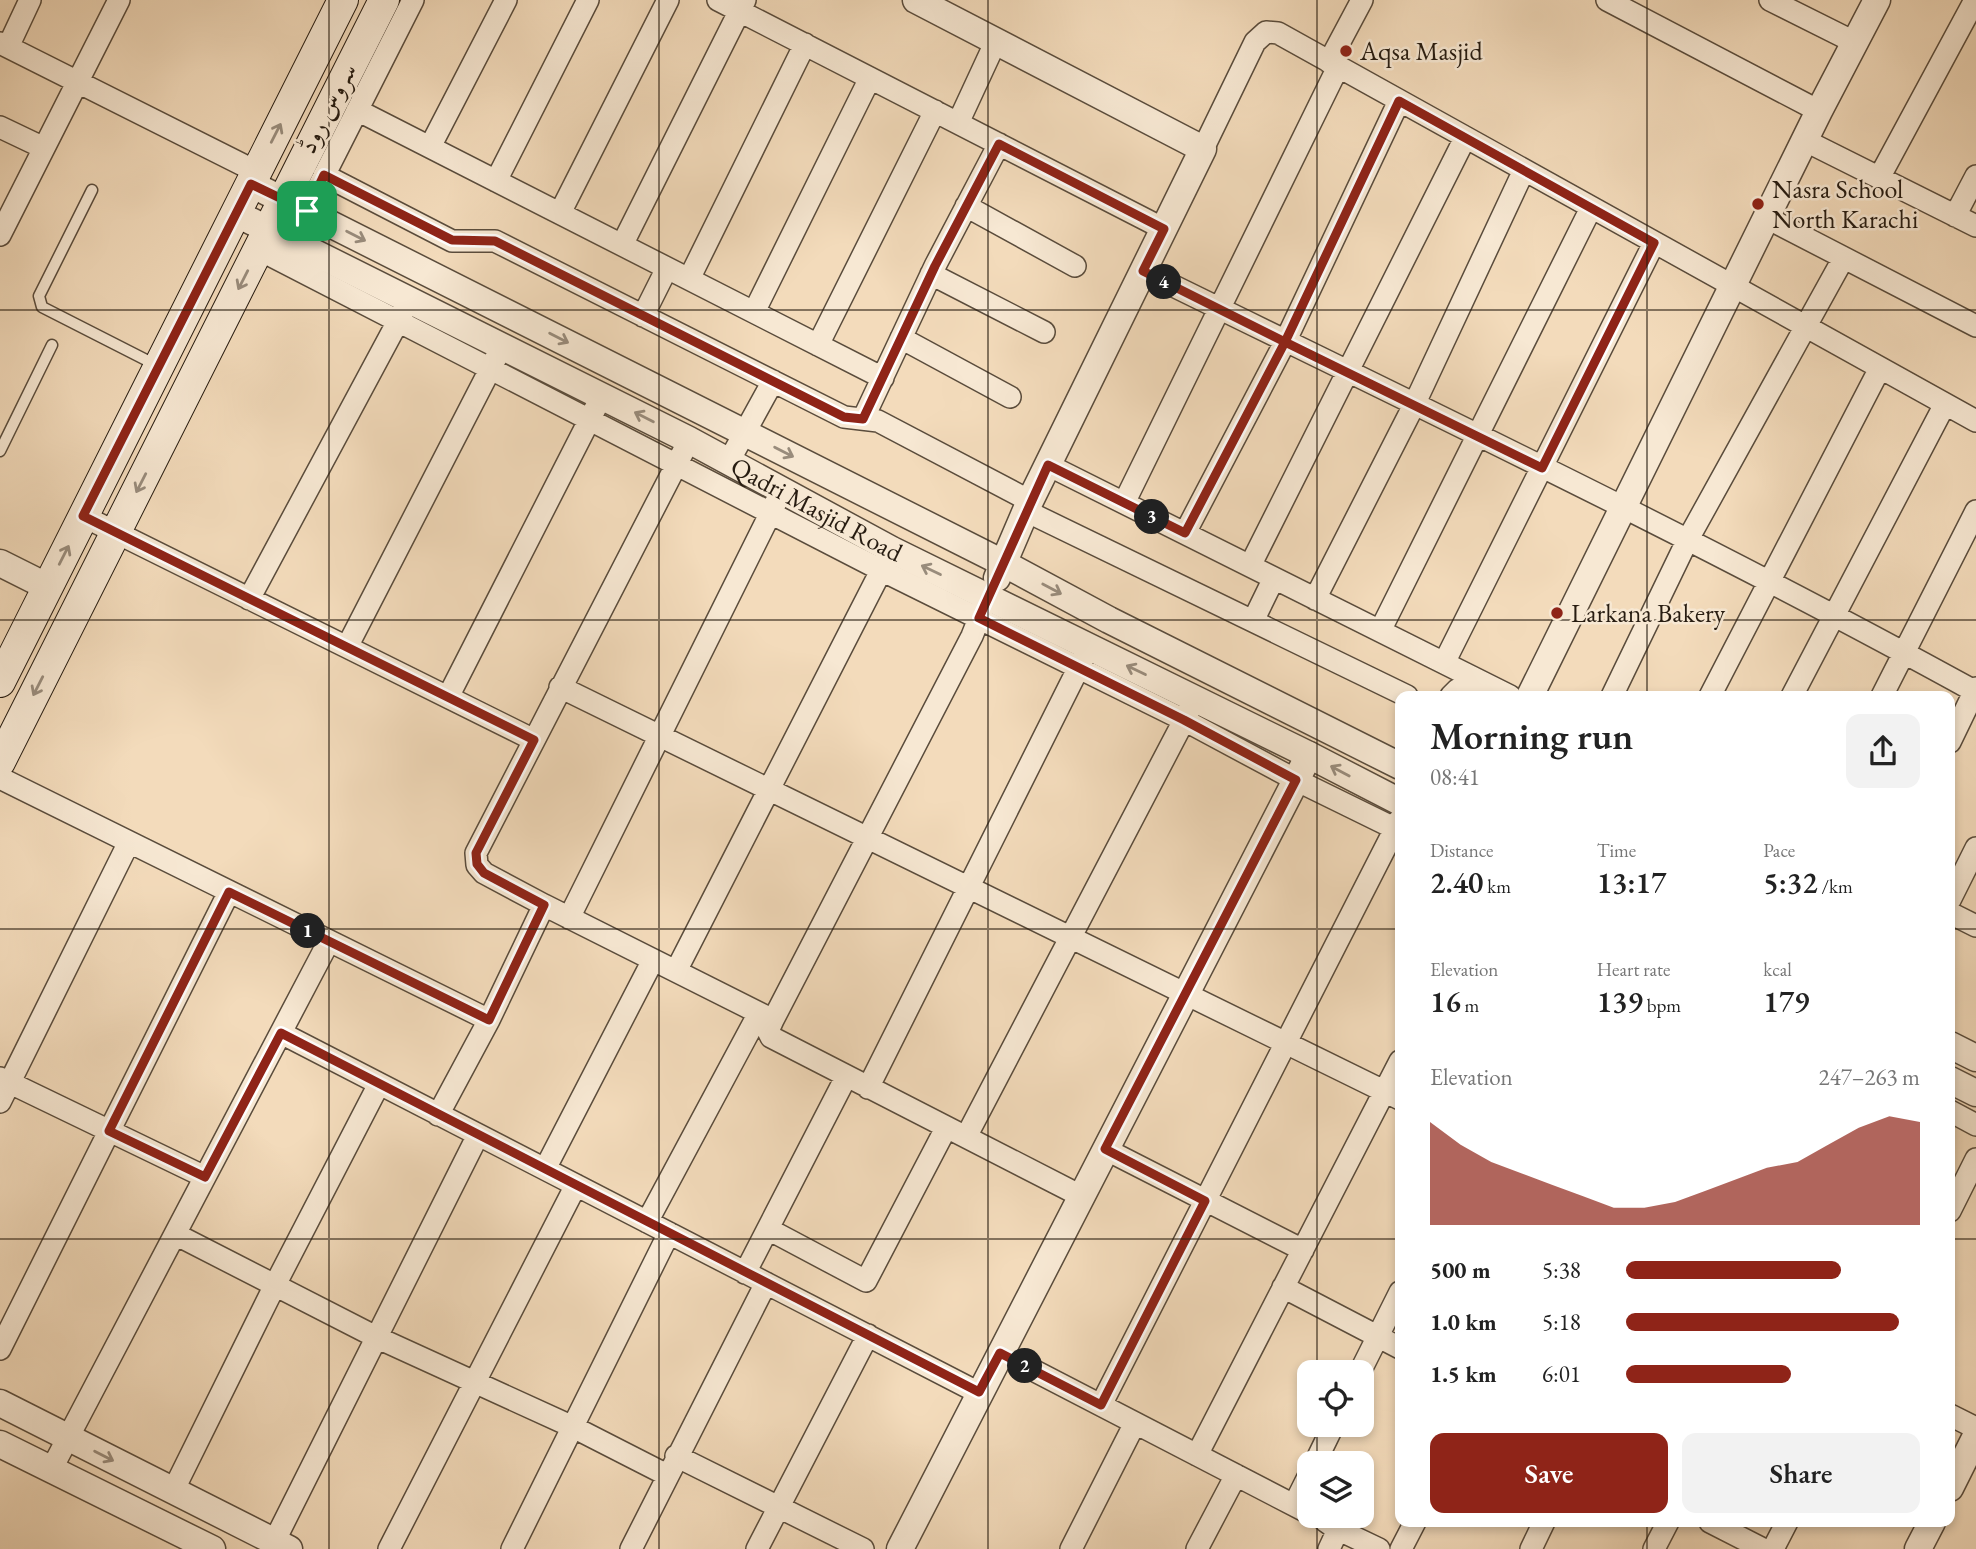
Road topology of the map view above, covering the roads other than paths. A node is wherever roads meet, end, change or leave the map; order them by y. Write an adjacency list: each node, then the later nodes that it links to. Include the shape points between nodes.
1 (30, 0): 20 (street)
2 (119, 0): 23 (street)
3 (344, 0): 39 (main road, one-way to 3)
4 (384, 0): 43 (main road)
5 (412, 0): 25 (street, سروس روڈ)
6 (506, 0): 33 (street)
7 (588, 0): 41 (street)
8 (668, 0): 47 (street)
9 (718, 0): 16 (street)
10 (916, 0): 17 (street)
11 (1362, 0): 21 (street)
12 (1607, 0): 27 (street)
13 (1877, 0): 18 (street)
14 (1975, 0): 40 (street)
15 (1776, 1): 18 (street)
16 (743, 6): 19 (street); 55 (street)
17 (996, 41): 28 (street); 35 (street)
18 (1856, 43): 27 (street)
19 (805, 44): 22 (street); 61 (street)
20 (4, 45): 23 (street)
21 (1333, 64): 24 (street); 35 (street, via 1278,33 1266,32 1255,42); 63 (street)
22 (870, 78): 26 (street); 65 (street)
23 (78, 82): 34 (street); 39 (street)
24 (1399, 101): 30 (street); 71 (street)
25 (357, 110): 33 (street); 37 (street, سروس روڈ)
26 (934, 111): 28 (street); 73 (street)
27 (1819, 111): 31 (street)
28 (958, 123): 32 (street)
29 (0, 127): 34 (street)
30 (1465, 138): 36 (street); 77 (street)
31 (1806, 141): 40 (street); 49 (street)
32 (999, 144): 44 (street); 52 (street)
33 (430, 147): 41 (street)
34 (44, 148): 50 (street)
35 (1203, 149): 52 (street)
36 (1524, 170): 45 (street); 82 (street)
37 (324, 175): 43 (street, سروس روڈ); 66 (street, via 452,240 495,241)
38 (1976, 176): 48 (street)
39 (254, 178): 43 (street, Qadri Masjid Road); 46 (main road)
40 (1879, 178): 48 (street)
41 (496, 181): 47 (street)
42 (92, 190): 75 (lane, via 39,296 40,303)
43 (295, 205): 53 (main road); 86 (street, Qadri Masjid Road, one-way to 86)
44 (966, 206): 57 (street); 60 (street)
45 (1591, 208): 54 (street); 87 (street)
46 (235, 213): 53 (street, Qadri Masjid Road); 75 (main road)
47 (560, 213): 55 (street)
48 (1955, 216): 51 (street)
49 (1767, 218): 56 (street); 62 (street)
50 (3, 221)
51 (1976, 226)
52 (1164, 229): 59 (street)
53 (273, 240): 64 (street, Qadri Masjid Road); 99 (main road, one-way to 99)
54 (1654, 243): 62 (street); 92 (street)
55 (622, 245): 58 (street)
56 (1843, 259): 67 (street); 68 (street)
57 (1075, 266)
58 (667, 268): 61 (street); 66 (street)
59 (1143, 271): 63 (street); 91 (street)
60 (931, 274): 69 (street); 70 (street)
61 (689, 279): 65 (street)
62 (1733, 288): 67 (street); 96 (street)
63 (1218, 308): 71 (street); 94 (street)
64 (403, 312): 74 (street, Qadri Masjid Road); 110 (street)
65 (754, 312): 73 (street)
66 (643, 316): 79 (street)
67 (1804, 326): 76 (street); 101 (street)
68 (1976, 326)
69 (1044, 332)
70 (901, 338): 78 (street); 80 (street)
71 (1285, 342): 77 (street); 100 (street)
72 (52, 345): 88 (lane)
73 (818, 345): 78 (street)
74 (496, 357): 83 (street, Qadri Masjid Road); 115 (street)
75 (159, 366): 98 (main road)
76 (1880, 368): 81 (street); 107 (street)
77 (1348, 373): 82 (street); 105 (street)
78 (883, 378): 84 (street)
79 (773, 381): 84 (street, via 844,417); 86 (street)
80 (1010, 397)
81 (1945, 404): 85 (street); 112 (street)
82 (1414, 405): 87 (street); 109 (street)
83 (596, 407): 89 (street, Qadri Masjid Road); 131 (street)
84 (863, 419): 95 (street, via 878,421)
85 (1976, 421)
86 (745, 432): 90 (street); 104 (street, Qadri Masjid Road, one-way to 104)
87 (1477, 436): 92 (street); 114 (street)
88 (0, 451)
89 (683, 452): 90 (street, Qadri Masjid Road); 93 (street); 121 (street)
90 (729, 461): 93 (street, Qadri Masjid Road)
91 (1048, 465): 94 (street); 95 (street)
92 (1542, 468): 96 (street); 118 (street)
93 (778, 500): 102 (street, Qadri Masjid Road); 134 (street)
94 (1124, 503): 100 (street)
95 (1028, 506): 104 (street); 113 (street)
96 (1623, 509): 101 (street); 126 (street)
97 (1976, 511): 116 (street)
98 (83, 516): 99 (street); 108 (main road, one-way to 98)
99 (115, 533): 110 (street); 137 (main road, one-way to 137)
100 (1185, 533): 105 (street)
101 (1688, 541): 107 (street); 127 (street)
102 (886, 560): 111 (street, Qadri Masjid Road); 141 (street)
103 (0, 563): 108 (street)
104 (1003, 563): 111 (street); 138 (street, Qadri Masjid Road, one-way to 138)
105 (1250, 566): 106 (street)
106 (1274, 578): 109 (street); 113 (street)
107 (1769, 583): 112 (street); 128 (street)
108 (48, 587): 120 (main road)
109 (1315, 598): 114 (street)
110 (248, 599): 115 (street)
111 (984, 608): 117 (street, Qadri Masjid Road); 145 (street)
112 (1834, 616): 116 (street); 129 (street)
113 (1253, 621): 123 (street)
114 (1380, 631): 118 (street)
115 (347, 648): 131 (street)
116 (1904, 652): 122 (street); 130 (street)
117 (1084, 657): 132 (street, Qadri Masjid Road); 148 (street)
118 (1444, 663): 119 (street)
119 (1475, 679): 124 (street); 125 (street)
120 (0, 681)
121 (560, 687): 134 (street); 135 (street)
122 (1975, 690): 133 (street)
123 (1397, 691)
124 (1456, 691)
125 (1500, 691)
126 (1532, 691)
127 (1614, 691)
128 (1713, 691)
129 (1795, 691)
130 (1884, 691)
131 (448, 698): 135 (street)
132 (1189, 710): 136 (street, Qadri Masjid Road); 140 (street); 155 (street)
133 (1955, 731)
134 (660, 736): 141 (street); 153 (street)
135 (534, 740): 151 (street, via 476,853 484,873)
136 (1309, 755): 140 (street); 142 (street, Qadri Masjid Road, one-way to 136)
137 (0, 762)
138 (1395, 763)
139 (0, 778): 146 (street)
140 (1296, 780): 143 (street); 159 (street)
141 (769, 789): 145 (street); 158 (street)
142 (1395, 799)
143 (1395, 825)
144 (1395, 832): 163 (street)
145 (869, 838): 148 (street); 160 (street)
146 (129, 842): 150 (street); 169 (street)
147 (1976, 848): 149 (street)
148 (969, 887): 155 (street); 170 (street)
149 (1955, 890)
150 (229, 892): 156 (street); 176 (street)
151 (544, 905): 153 (street); 161 (street)
152 (1955, 916): 154 (street)
153 (569, 918): 157 (street)
154 (1976, 926)
155 (1070, 937): 159 (street); 177 (street)
156 (329, 941): 161 (street); 162 (street)
157 (653, 960): 158 (street); 181 (street)
158 (676, 971): 160 (street)
159 (1185, 993): 163 (street); 179 (street)
160 (766, 1016): 166 (street, via 771,1037); 187 (street)
161 (489, 1020): 174 (street)
162 (281, 1033): 168 (street); 182 (street)
163 (1286, 1043): 172 (street); 185 (street)
164 (1955, 1048): 165 (street)
165 (1976, 1058)
166 (846, 1077): 170 (street); 188 (street)
167 (1955, 1082): 171 (street)
168 (380, 1084): 174 (street); 194 (street)
169 (3, 1087): 176 (street)
170 (868, 1088): 177 (street)
171 (1976, 1093)
172 (1392, 1095): 191 (street)
173 (1955, 1114): 175 (street)
174 (438, 1115): 178 (street)
175 (1976, 1125)
176 (109, 1131): 182 (street); 201 (street)
177 (956, 1133): 184 (street); 188 (street, via 866,1281)
178 (478, 1135): 181 (street); 199 (street)
179 (1105, 1149): 184 (street); 185 (street)
180 (1976, 1160): 186 (street)
181 (545, 1169): 183 (street)
182 (205, 1177): 190 (street)
183 (576, 1185): 187 (street); 204 (street)
184 (1081, 1196): 202 (street)
185 (1205, 1201): 191 (street); 207 (street)
186 (1955, 1201)
187 (646, 1222): 189 (street)
188 (768, 1229): 192 (street)
189 (669, 1233): 192 (street); 210 (street)
190 (176, 1234): 194 (street); 213 (street)
191 (1303, 1250): 195 (street)
192 (745, 1273): 193 (street)
193 (766, 1283): 197 (street); 216 (street)
194 (275, 1285): 199 (street); 220 (street)
195 (1283, 1287): 198 (street); 215 (street)
196 (1395, 1302): 198 (street)
197 (868, 1335): 205 (street); 221 (street)
198 (1378, 1337): 200 (street); 203 (street)
199 (377, 1338): 204 (street); 230 (street)
200 (1395, 1346)
201 (0, 1349)
202 (1000, 1353): 205 (street); 207 (street)
203 (1366, 1360)
204 (473, 1382): 210 (street); 233 (street)
205 (979, 1392): 238 (street)
206 (0, 1403): 213 (street)
207 (1101, 1405): 209 (street)
208 (1955, 1418): 211 (street)
209 (1135, 1423): 215 (street); 239 (street)
210 (573, 1427): 216 (street); 234 (street)
211 (1976, 1429)
212 (1976, 1436): 219 (street)
213 (69, 1438): 217 (street); 220 (street, one-way to 220)
214 (0, 1444): 217 (street)
215 (1197, 1455): 218 (street)
216 (671, 1466): 221 (street); 235 (street)
217 (51, 1469): 232 (street)
218 (1236, 1475): 222 (street); 240 (street)
219 (1955, 1478)
220 (173, 1491): 230 (street)
221 (779, 1507): 236 (street); 237 (street)
222 (1297, 1507)
223 (1412, 1527): 243 (street)
224 (1542, 1527): 244 (street)
225 (1665, 1527): 245 (street)
226 (1720, 1527): 246 (street)
227 (1784, 1527): 247 (street)
228 (1930, 1527): 231 (street)
229 (1335, 1528): 241 (street); 242 (street)
230 (281, 1545)
231 (1921, 1548)
232 (212, 1549)
233 (389, 1549)
234 (512, 1549)
235 (631, 1549)
236 (757, 1549)
237 (863, 1549)
238 (900, 1549)
239 (1071, 1549)
240 (1197, 1549)
241 (1329, 1549)
242 (1379, 1549)
243 (1401, 1549)
244 (1531, 1549)
245 (1654, 1549)
246 (1763, 1549)
247 (1773, 1549)

